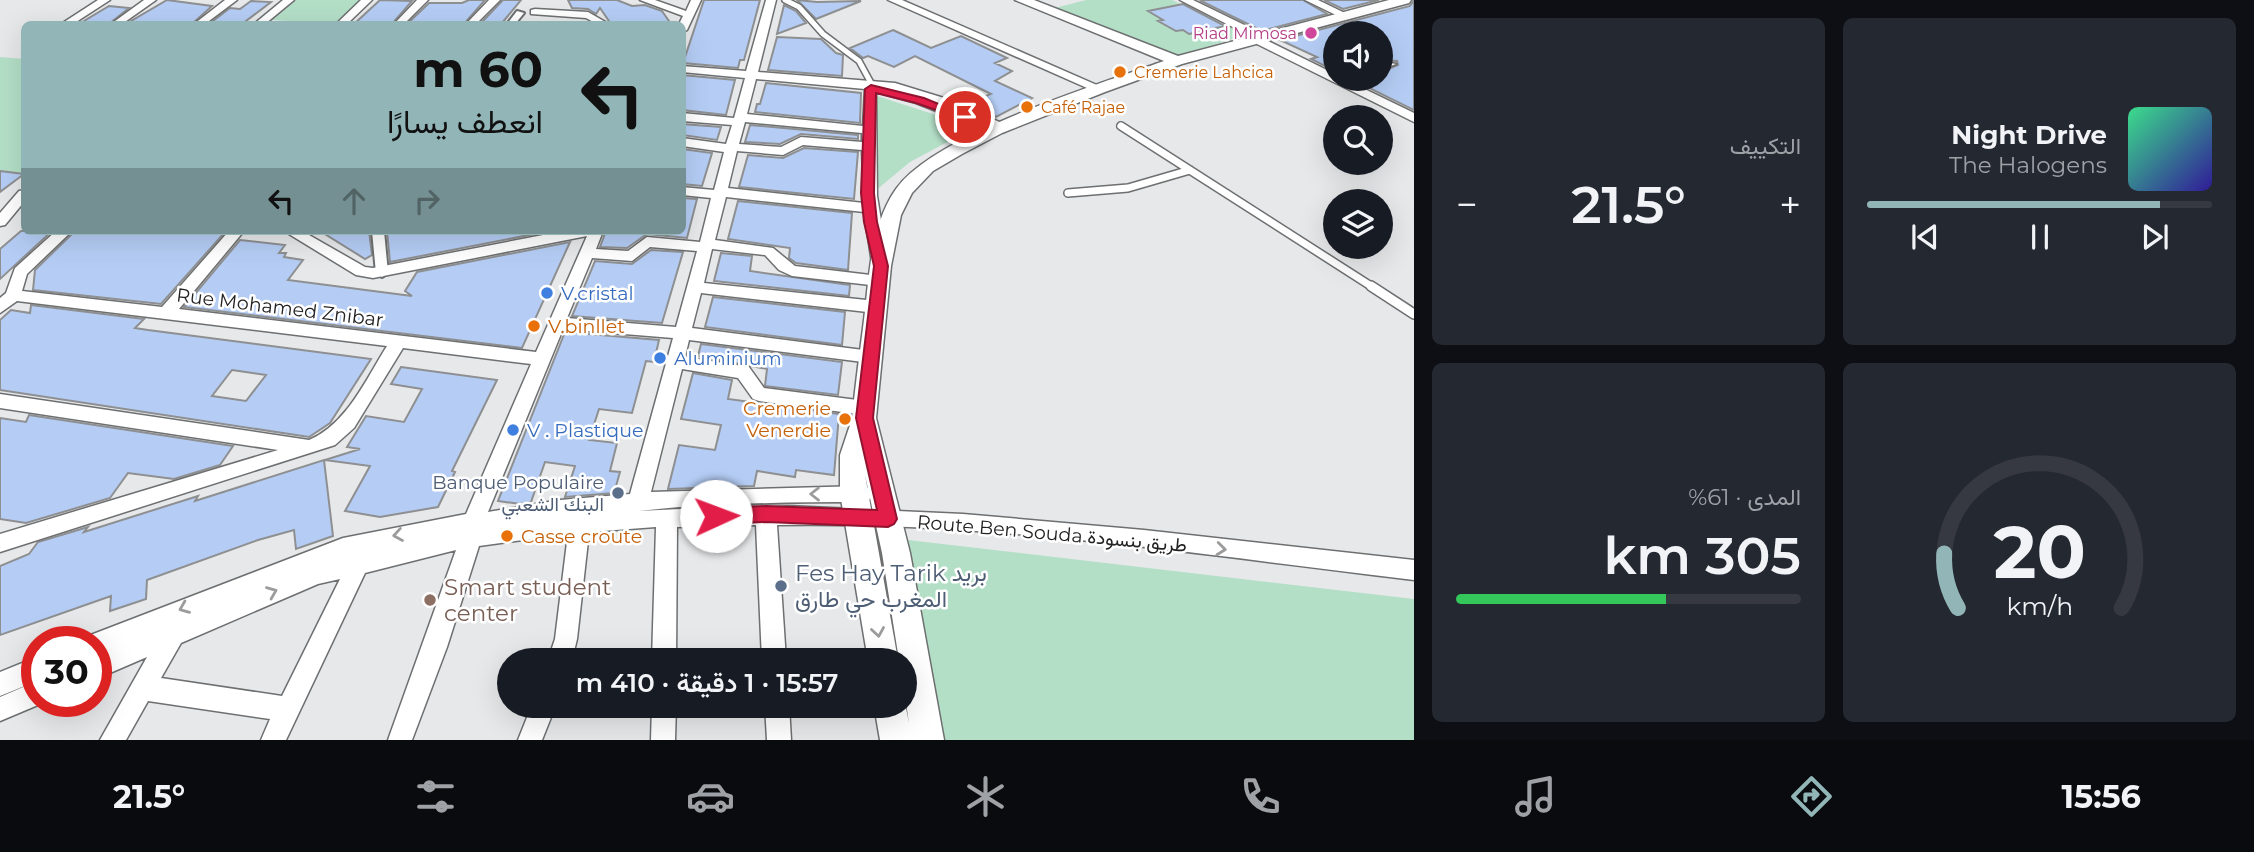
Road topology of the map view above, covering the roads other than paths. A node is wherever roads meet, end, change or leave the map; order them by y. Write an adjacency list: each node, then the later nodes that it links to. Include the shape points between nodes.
1 (105, 0): 22 (street)
2 (151, 0): 23 (street)
3 (232, 0): 24 (street)
4 (289, 0): 25 (street)
5 (367, 0): 26 (street)
6 (438, 0): 15 (street)
7 (495, 0): 28 (street)
8 (544, 0): 18 (street)
9 (645, 0): 20 (street)
10 (696, 0): 20 (street)
11 (892, 0): 39 (street)
12 (1022, 0): 34 (street)
13 (1185, 0): 33 (street)
14 (1310, 0): 21 (street)
15 (422, 1): 27 (street)
16 (776, 1): 37 (street); 38 (lane, via 799,6 823,34 859,61)
17 (1394, 1): 21 (street)
18 (535, 12): 30 (street); 31 (street, via 588,15)
19 (520, 13): 29 (street)
20 (689, 15): 32 (street)
21 (1344, 15): 33 (street)
22 (71, 21)
23 (120, 21)
24 (203, 21)
25 (264, 21)
26 (344, 21)
27 (402, 21)
28 (474, 21)
29 (513, 21)
30 (529, 21)
31 (599, 21)
32 (686, 21)
33 (1260, 39): 34 (street); 36 (street)
34 (1177, 61): 39 (street)
35 (686, 69): 37 (street)
36 (1323, 71)
37 (751, 74): 38 (street); 43 (street)
38 (867, 86): 45 (street); 46 (street)
39 (1100, 89): 45 (street)
40 (1362, 91): 42 (street)
41 (686, 117): 43 (street)
42 (1414, 118)
43 (740, 119): 46 (street); 49 (street)
44 (1120, 126): 50 (lane)
45 (1000, 129): 66 (street, via 927,167 904,191 892,215)
46 (869, 130): 48 (street)
47 (686, 142): 49 (street)
48 (869, 147): 49 (street, via 801,141 783,151); 55 (street)
49 (732, 148): 53 (street)
50 (1190, 170): 52 (lane, via 1128,188); 70 (lane)
51 (686, 191): 53 (street)
52 (1068, 192)
53 (720, 193): 55 (street); 63 (street)
54 (21, 198): 56 (street)
55 (869, 208): 66 (street)
56 (0, 222)
57 (61, 235): 68 (street, via 20,272)
58 (234, 235): 71 (street)
59 (298, 235): 65 (street, via 361,271)
60 (378, 235): 65 (street)
61 (568, 235): 65 (street)
62 (594, 235): 64 (street)
63 (706, 246): 64 (street, via 647,242 632,256); 66 (street, via 768,251 792,271); 67 (street)
64 (587, 253): 72 (street)
65 (382, 273)
66 (880, 274): 69 (street)
67 (695, 287): 69 (street); 73 (street)
68 (6, 301): 71 (street, Rue Mohamed Znibar)
69 (876, 307): 75 (street)
70 (1414, 314)
71 (165, 315): 74 (street, Rue Mohamed Znibar)
72 (557, 323): 73 (street); 76 (street)
73 (683, 333): 75 (street); 77 (street)
74 (398, 342): 76 (street, Rue Mohamed Znibar); 80 (street, via 347,424)
75 (871, 356): 79 (street)
76 (542, 359): 87 (street)
77 (676, 362): 79 (street, via 743,372 758,394); 81 (street)
78 (0, 401): 80 (street)
79 (865, 413): 82 (street, via 856,439); 83 (street)
80 (312, 447): 88 (street)
81 (638, 502): 82 (street, Route Ben Souda طريق بنسودة, one-way to 81); 87 (street, Route Ben Souda طريق بنسودة, via 583,506)
82 (853, 505): 83 (street, Route Ben Souda طريق بنسودة); 84 (street, Route Ben Souda طريق بنسودة); 96 (street, one-way to 96)
83 (886, 506): 90 (street, Route Ben Souda طريق بنسودة, one-way to 90, via 958,522); 115 (street)
84 (766, 514): 85 (street, Route Ben Souda طريق بنسودة); 95 (street)
85 (667, 518): 86 (street, Route Ben Souda طريق بنسودة); 94 (street)
86 (580, 523): 87 (street, Route Ben Souda طريق بنسودة); 93 (street)
87 (473, 530): 89 (street, Route Ben Souda طريق بنسودة); 92 (street, Route Ben Souda طريق بنسودة, one-way to 92, via 342,547); 110 (street)
88 (0, 543)
89 (359, 564): 91 (street, Route Ben Souda طريق بنسودة, one-way to 89, via 316,575); 103 (street)
90 (1414, 570)
91 (174, 633): 97 (street, Route Ben Souda طريق بنسودة); 100 (street)
92 (112, 638)
93 (563, 648)
94 (664, 648)
95 (773, 648)
96 (881, 648)
97 (112, 660)
98 (21, 675): 99 (street)
99 (0, 684)
100 (144, 688): 103 (street); 108 (street)
101 (21, 700): 102 (street)
102 (0, 709)
103 (288, 709): 109 (street)
104 (539, 718): 111 (street)
105 (664, 718): 112 (street)
106 (778, 718): 113 (street)
107 (892, 718): 114 (street)
108 (112, 740)
109 (273, 740)
110 (400, 740)
111 (530, 740)
112 (663, 740)
113 (779, 740)
114 (896, 740)
115 (928, 740)

